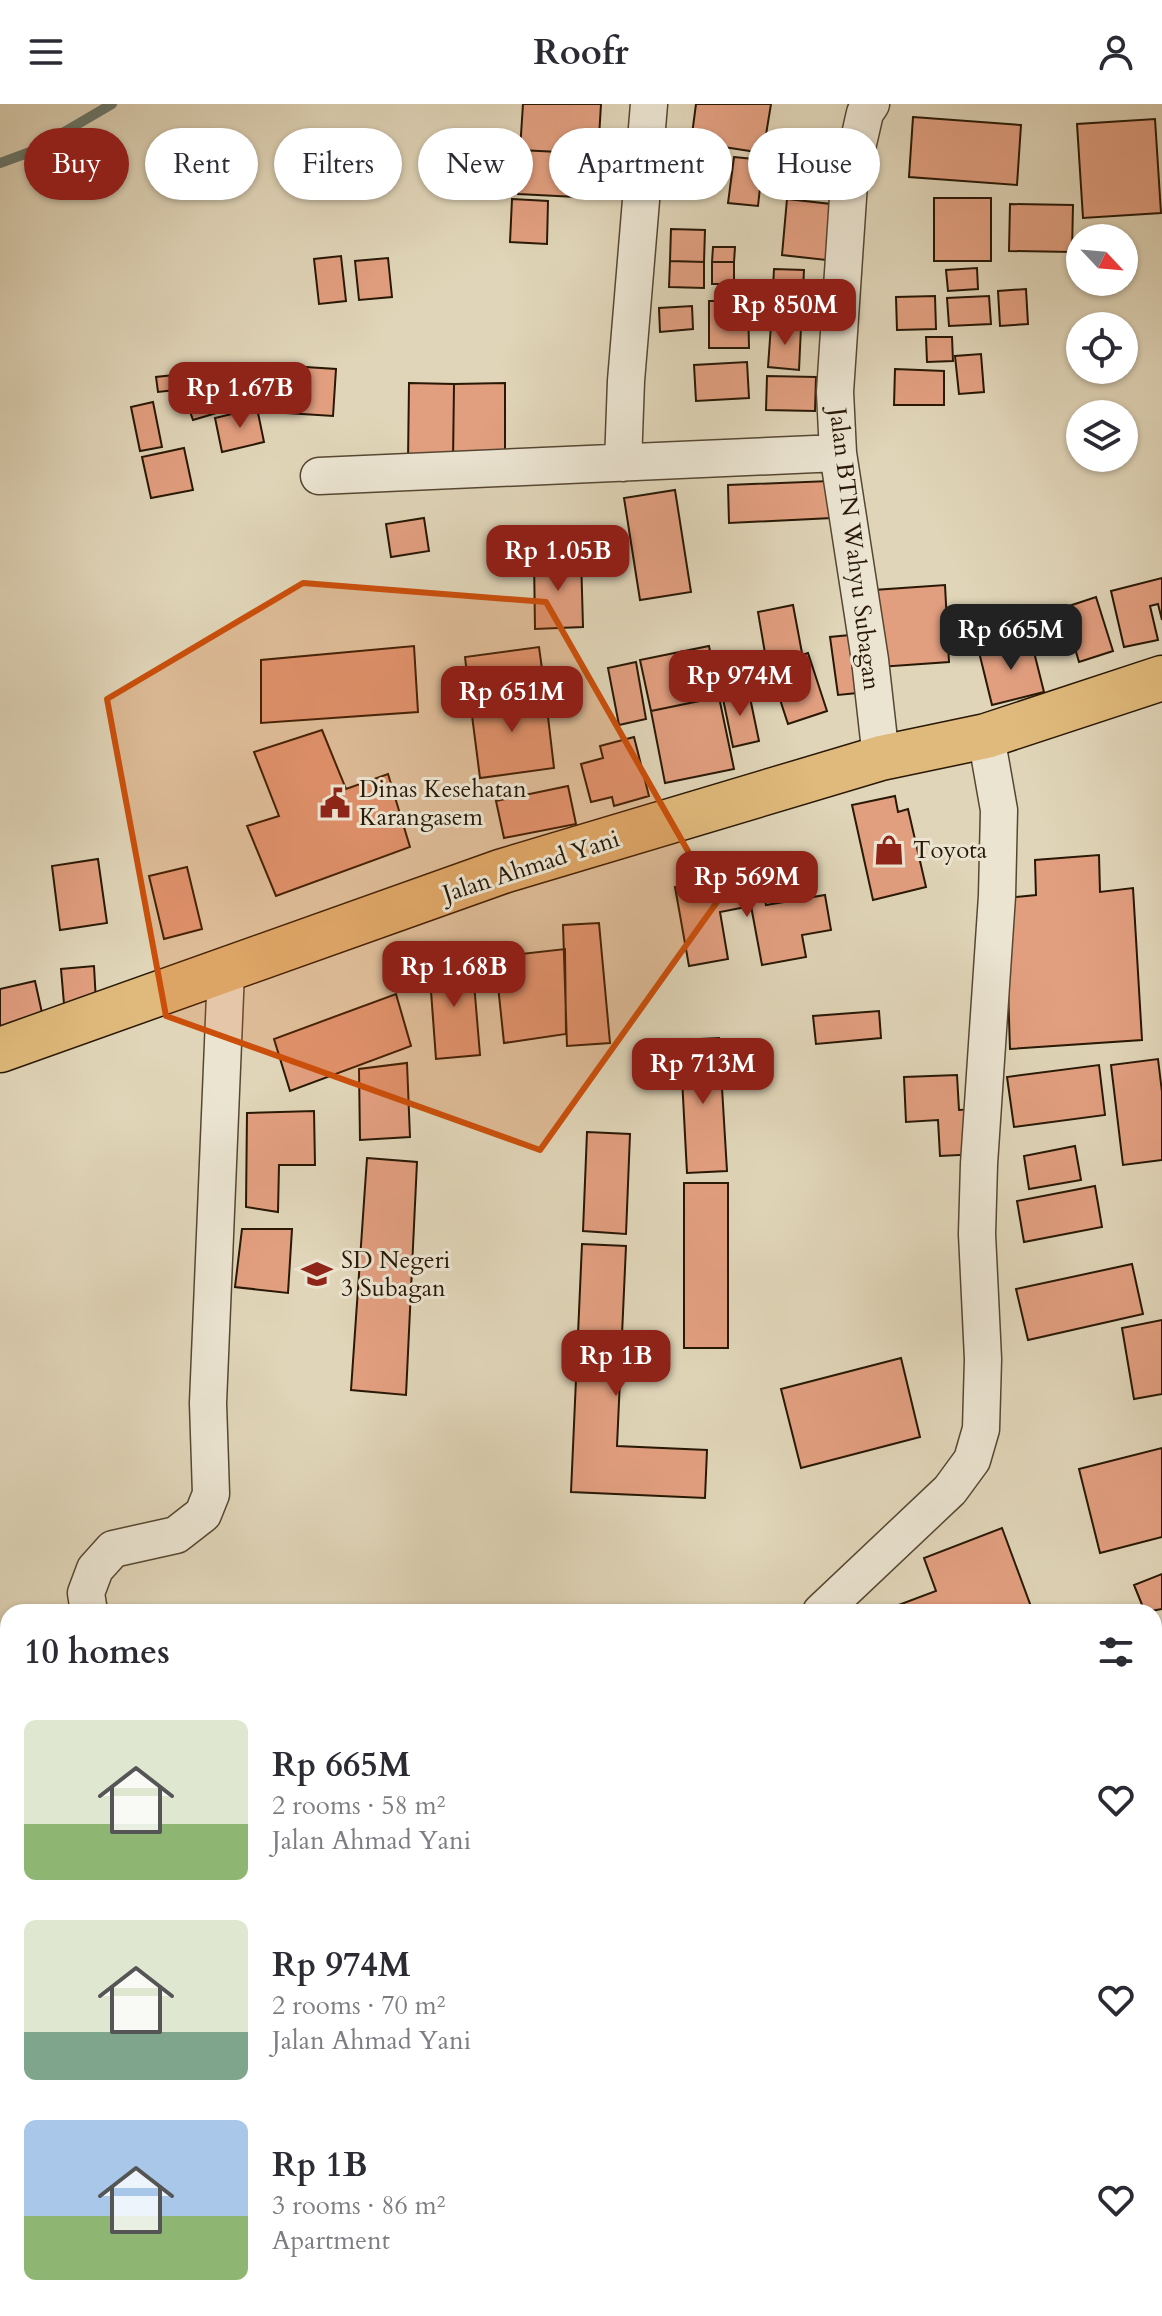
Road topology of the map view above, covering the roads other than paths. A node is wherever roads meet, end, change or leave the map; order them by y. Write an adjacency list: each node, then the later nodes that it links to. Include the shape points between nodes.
1 (649, 104): 4 (street)
2 (871, 104): 3 (street, Jalan BTN Wahyu Subagan, via 849,183 835,392)
3 (838, 453): 4 (street); 8 (street, Jalan BTN Wahyu Subagan)
4 (623, 463): 5 (street)
5 (319, 476)
6 (1160, 688): 7 (highway, Jalan Ahmad Yani)
7 (986, 736): 8 (highway, Jalan Ahmad Yani); 12 (street, via 999,810 979,1164 981,1429 972,1460 950,1490)
8 (881, 758): 9 (highway, Jalan Ahmad Yani, via 503,871)
9 (226, 971): 10 (highway, Jalan Ahmad Yani); 11 (street, via 208,1403 211,1494 203,1514 176,1535 113,1549 95,1569)
10 (0, 1050)
11 (88, 1604)
12 (829, 1604)

